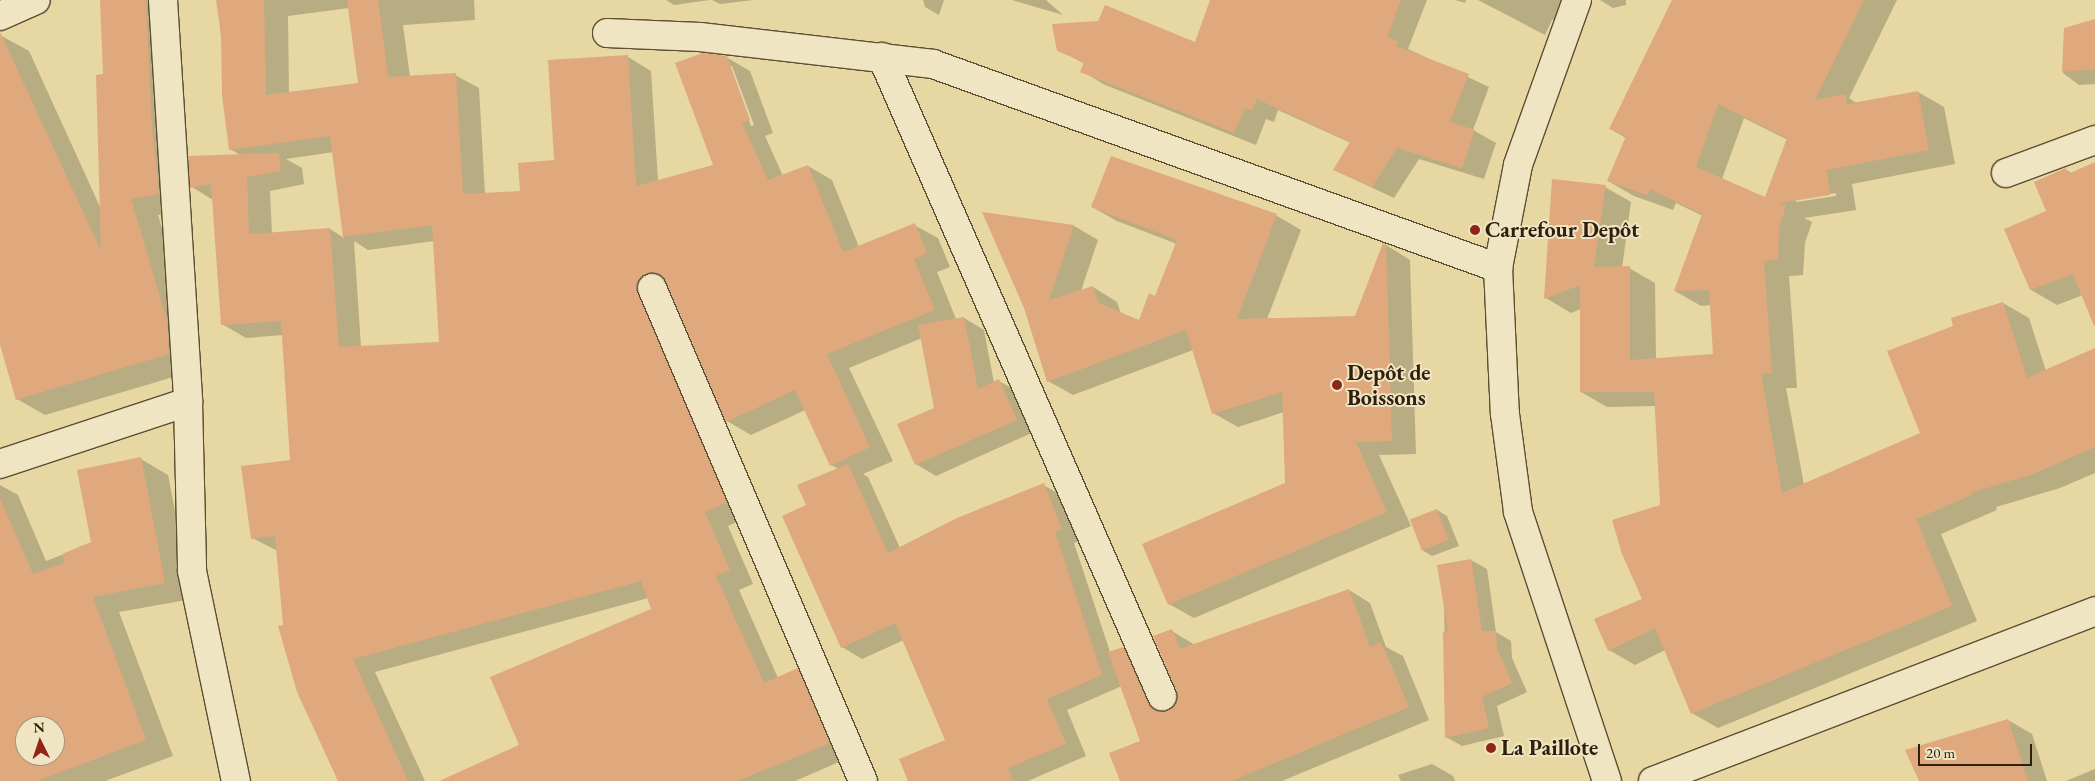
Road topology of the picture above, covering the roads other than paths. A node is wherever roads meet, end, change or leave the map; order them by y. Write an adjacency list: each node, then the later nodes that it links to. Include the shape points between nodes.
1 (36, 0): 4 (street)
2 (163, 0): 11 (street)
3 (1577, 0): 9 (street, via 1518,165)
4 (0, 16)
5 (607, 33): 6 (street, via 700,37)
6 (882, 57): 9 (street, via 933,64); 14 (street)
7 (2095, 140): 8 (street)
8 (2006, 173)
9 (1498, 268): 17 (street, via 1505,414 1518,512)
10 (652, 288): 16 (street)
11 (188, 402): 12 (street); 15 (street, via 192,571)
12 (0, 464)
13 (2095, 611): 18 (street)
14 (1162, 696)
15 (236, 781)
16 (864, 781)
17 (1607, 781)
18 (1653, 781)

